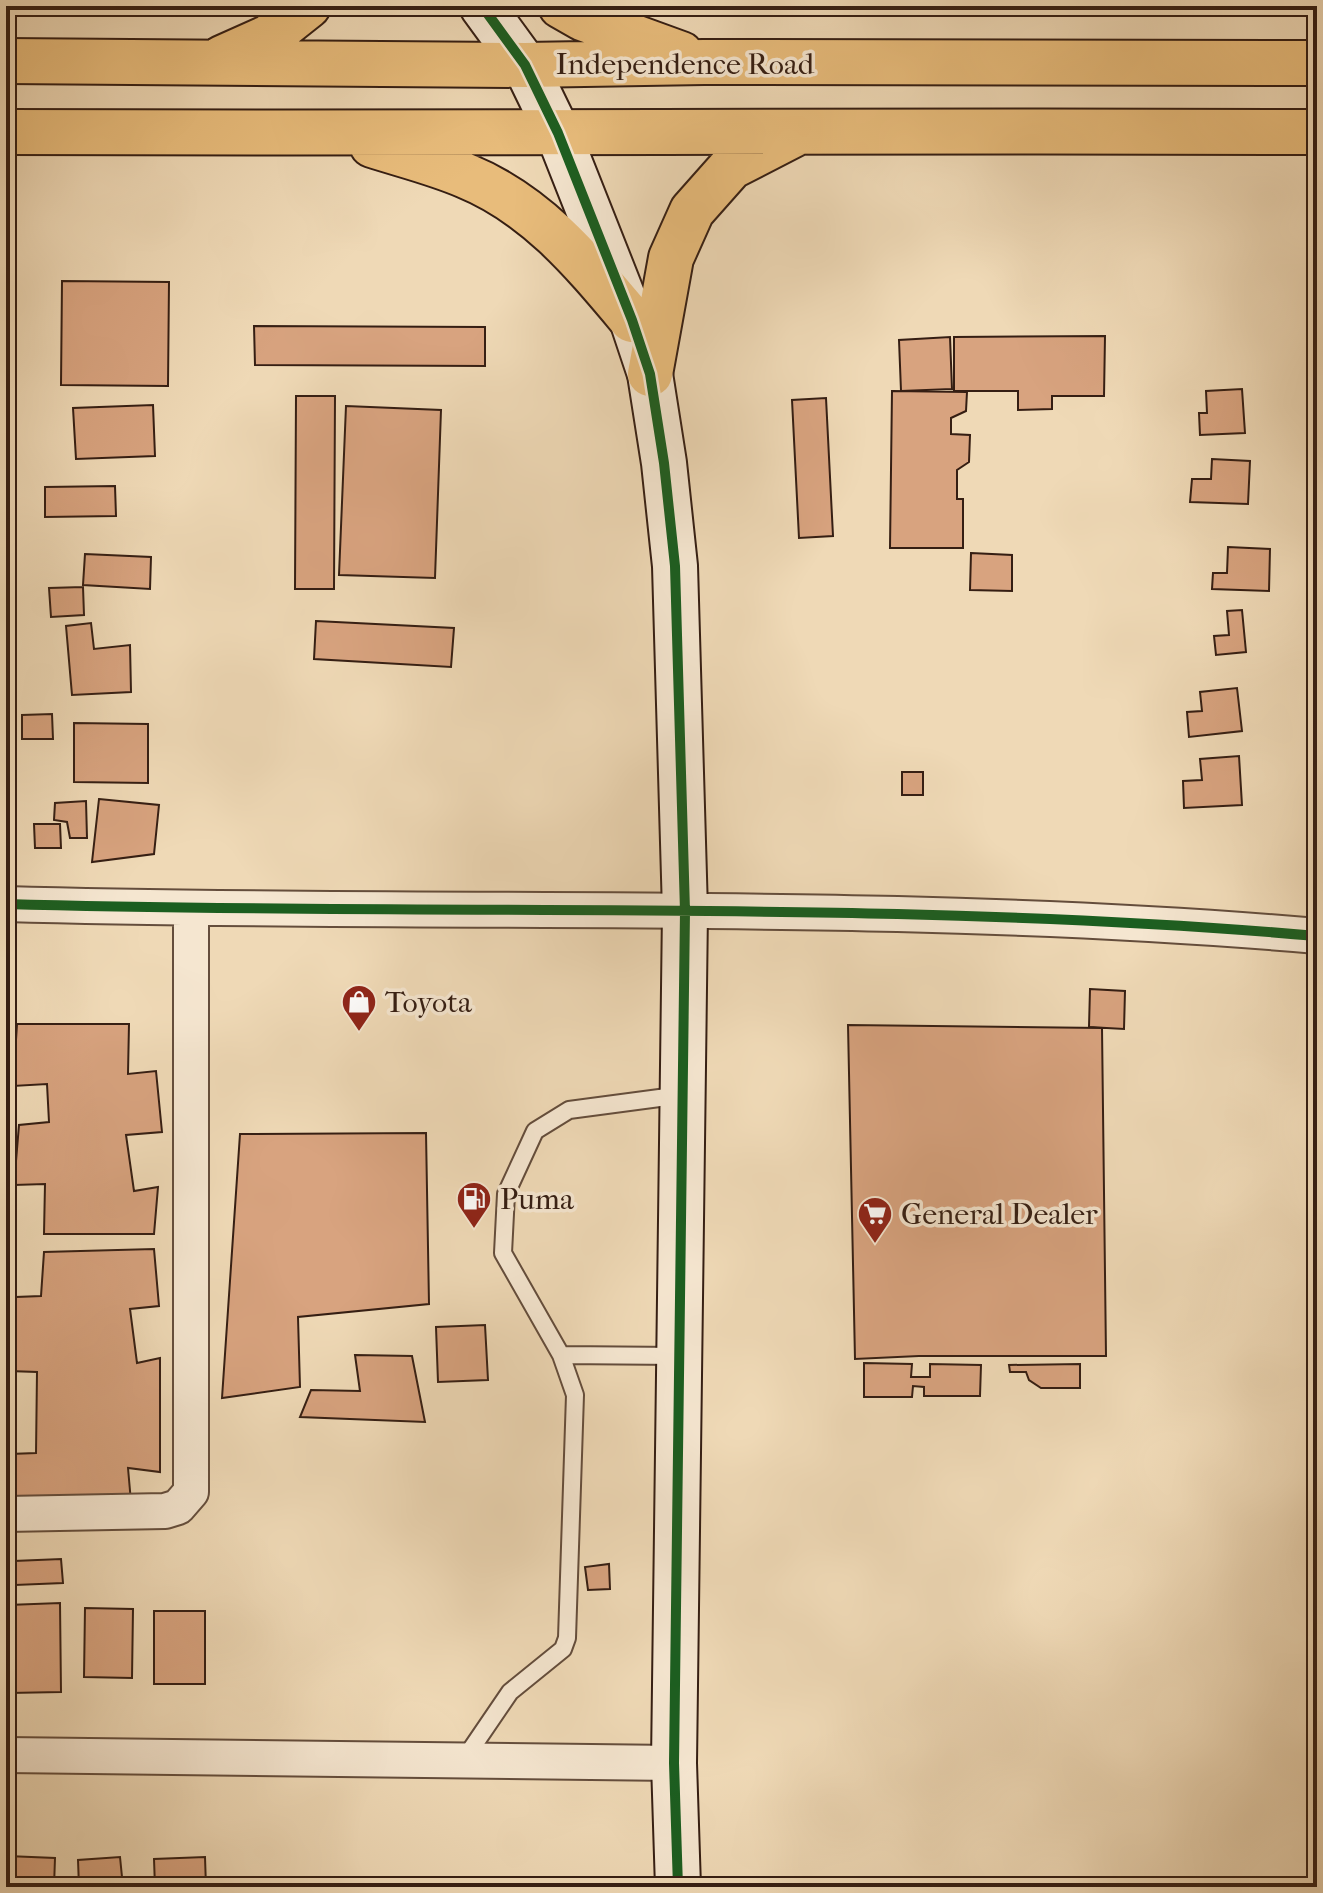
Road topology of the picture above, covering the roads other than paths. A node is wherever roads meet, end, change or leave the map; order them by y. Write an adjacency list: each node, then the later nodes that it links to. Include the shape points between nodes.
1 (308, 6): 5 (main road, via 269,37)
2 (482, 6): 8 (street)
3 (561, 6): 6 (main road)
4 (6, 61): 5 (main road, Independence Road)
5 (212, 62): 8 (main road, Independence Road)
6 (704, 62): 7 (main road, Independence Road); 8 (main road, Independence Road)
7 (1317, 63)
8 (525, 65): 13 (street)
9 (803, 130): 11 (main road); 13 (main road); 15 (main road, via 731,167 692,211 671,258)
10 (6, 132): 12 (main road)
11 (1317, 132)
12 (334, 133): 13 (main road); 14 (main road, via 467,176 521,206 566,243)
13 (558, 133): 14 (street)
14 (632, 320): 15 (street)
15 (650, 374): 18 (street, via 675,566)
16 (6, 904): 17 (street)
17 (191, 909): 18 (street); 23 (street, via 191,1492 178,1507 165,1511)
18 (685, 911): 19 (street, via 999,917); 20 (street)
19 (1317, 936)
20 (683, 1094): 21 (lane, via 569,1110 535,1131 527,1146 506,1194 503,1253); 22 (street)
21 (561, 1355): 22 (lane); 25 (lane, via 575,1395 567,1638 563,1649 510,1692)
22 (680, 1356): 26 (street)
23 (6, 1514)
24 (6, 1755): 25 (street)
25 (463, 1761): 26 (street)
26 (674, 1763): 27 (street)
27 (676, 1879)

